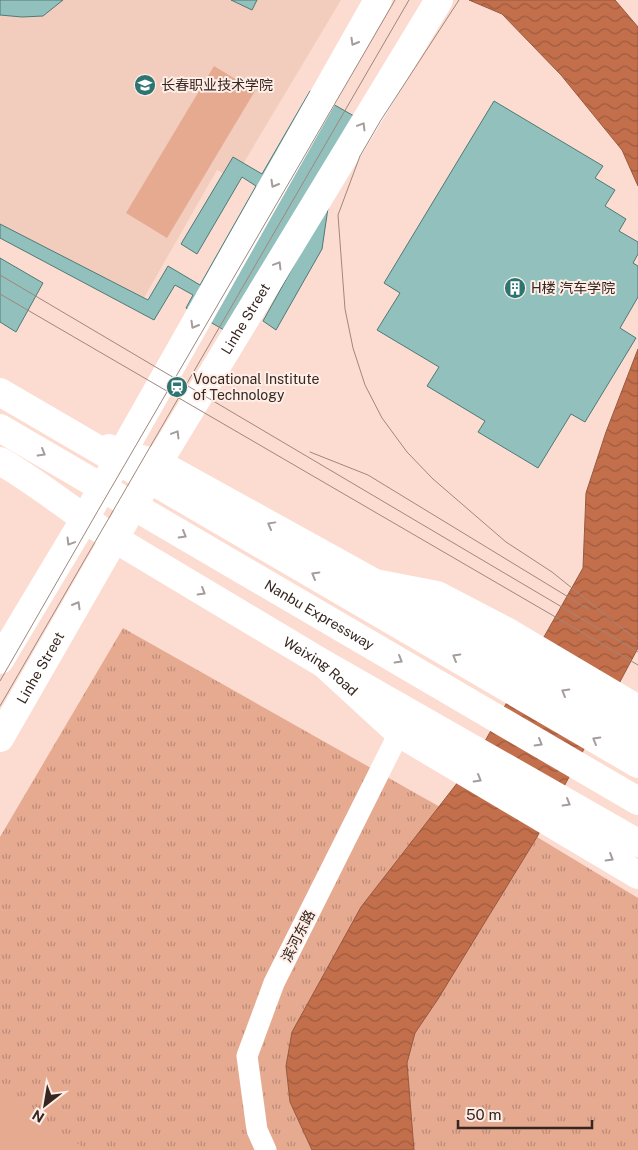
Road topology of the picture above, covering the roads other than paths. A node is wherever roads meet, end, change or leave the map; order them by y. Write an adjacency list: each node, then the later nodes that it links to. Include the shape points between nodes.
1 (378, 0): 6 (main road, one-way to 6)
2 (437, 3): 8 (main road, Linhe Street, one-way to 2)
3 (0, 385): 6 (main road)
4 (0, 392): 19 (main road, one-way to 4)
5 (0, 428): 20 (main road, Nanbu Expressway, one-way to 20)
6 (121, 454): 8 (main road); 9 (main road)
7 (0, 461): 9 (main road, Weixing Road, via 35,481)
8 (158, 463): 10 (main road, Linhe Street); 11 (main road, one-way to 8, via 375,583)
9 (84, 520): 10 (main road, Weixing Road); 12 (main road, one-way to 12)
10 (115, 539): 13 (main road, Weixing Road, one-way to 13); 17 (main road, Linhe Street, one-way to 10)
11 (502, 643): 14 (main road, via 610,692); 16 (main road, one-way to 11)
12 (0, 660)
13 (324, 664): 15 (main road, Weixing Road); 18 (main road)
14 (638, 709)
15 (399, 732): 18 (main road, Weixing Road); 23 (street, 滨河东路, via 274,983 247,1056 257,1130)
16 (638, 734)
17 (0, 738)
18 (442, 745): 21 (main road, one-way to 21); 22 (main road, Weixing Road, one-way to 22, via 539,815)
19 (638, 764)
20 (638, 801)
21 (638, 843)
22 (638, 875)
23 (266, 1150)

